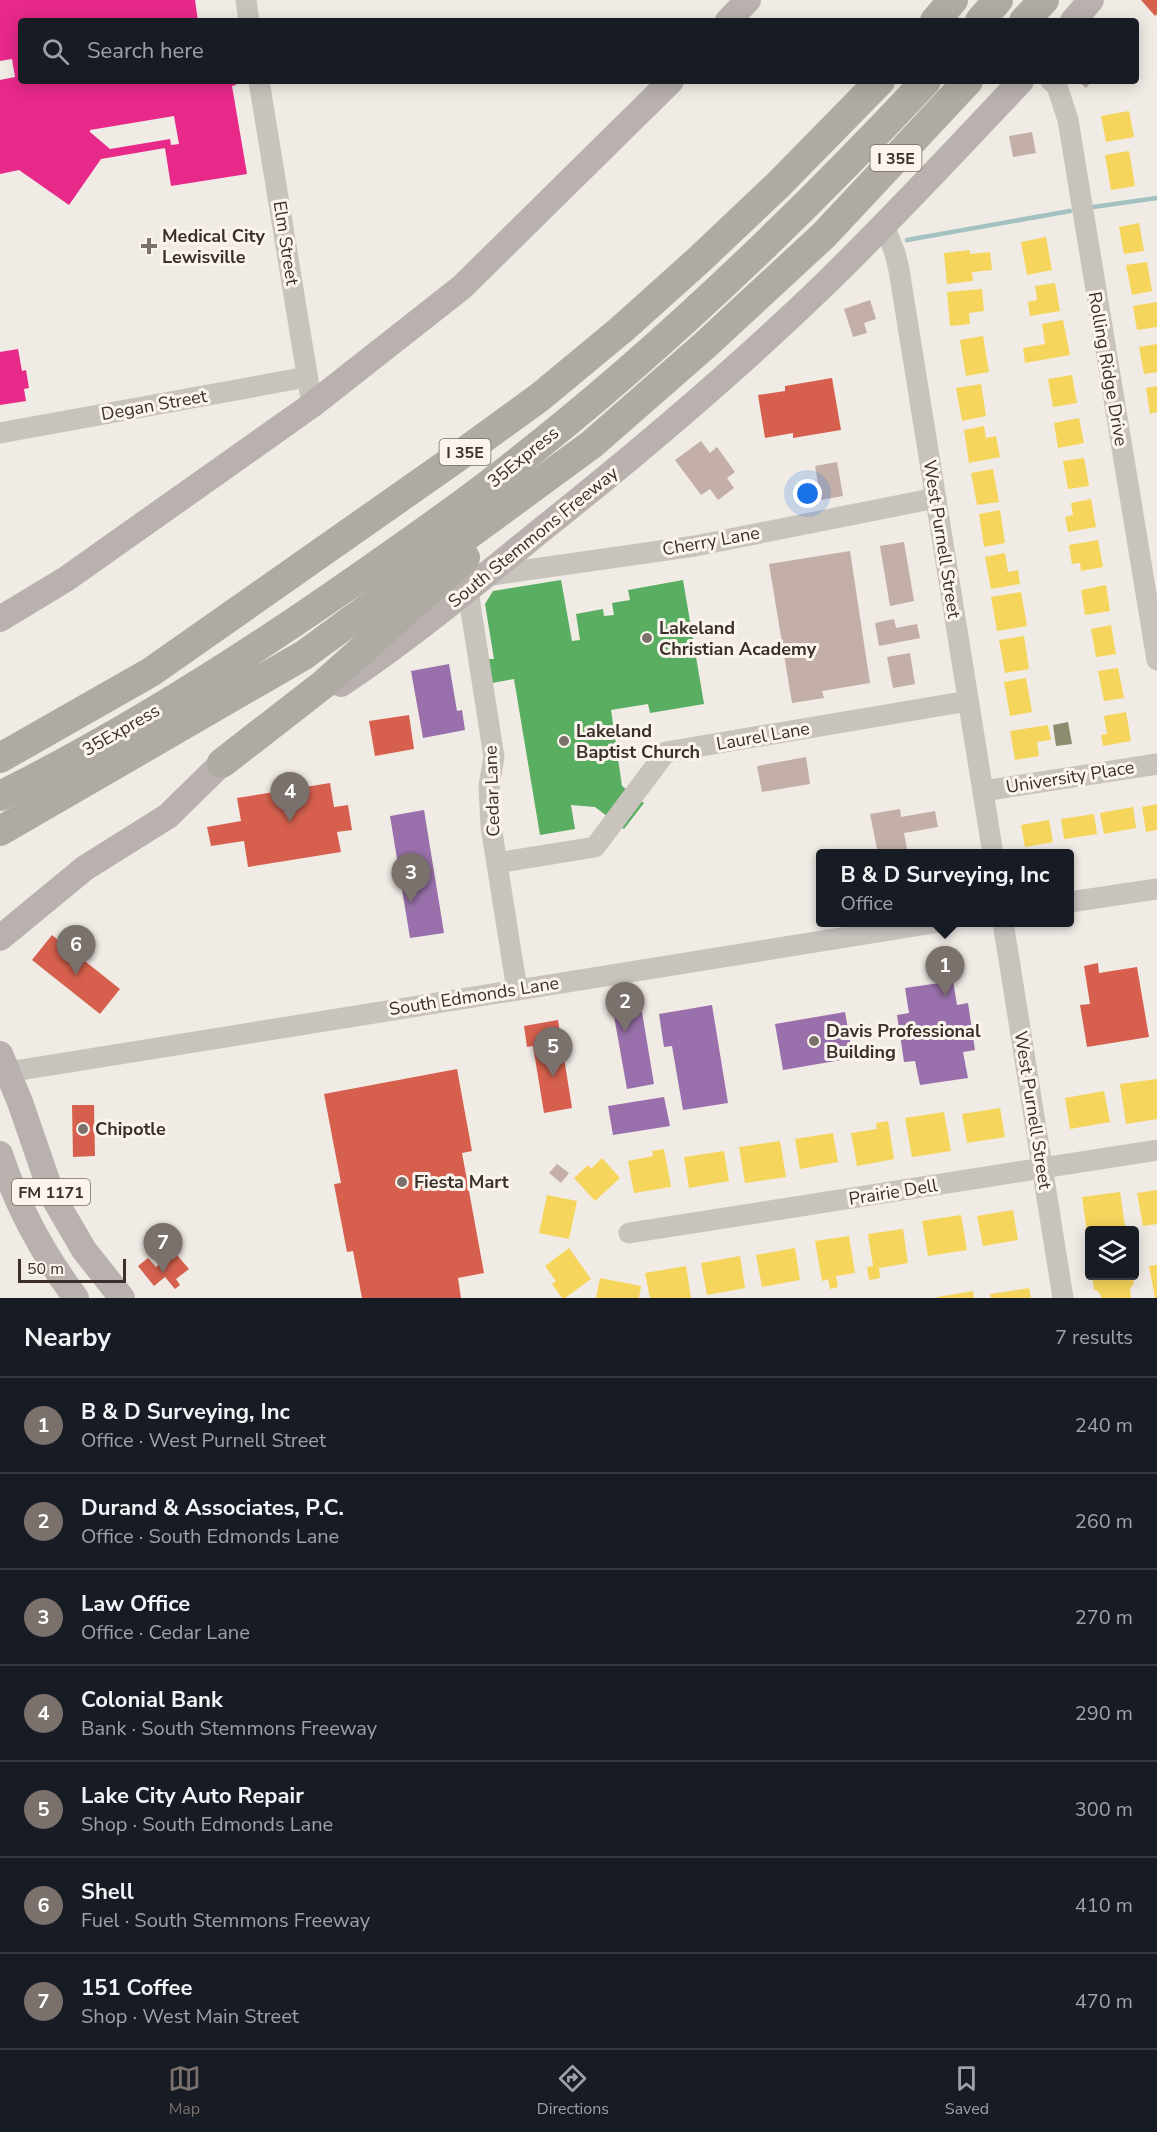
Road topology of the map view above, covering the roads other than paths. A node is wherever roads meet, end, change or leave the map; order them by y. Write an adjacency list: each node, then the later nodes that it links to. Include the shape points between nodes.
1 (246, 0): 7 (street)
2 (748, 0): 8 (main road)
3 (954, 0): 9 (highway)
4 (998, 0): 10 (highway)
5 (1044, 0): 11 (highway)
6 (1091, 0): 12 (main road)
7 (249, 18)
8 (731, 18)
9 (938, 18)
10 (983, 18)
11 (1027, 18)
12 (1076, 18)
13 (259, 84): 21 (street, Elm Street)
14 (668, 84): 22 (main road, via 462,287)
15 (877, 84): 32 (highway, I 35E, via 701,258 540,397 151,672)
16 (923, 84): 36 (highway, 35Express, via 733,276 499,477 417,538 184,694)
17 (965, 84): 24 (highway, South Stemmons Freeway / I 35E, via 824,235)
18 (1018, 84): 20 (main road, South Stemmons Freeway)
19 (1055, 84): 30 (street, Rolling Ridge Drive, via 1068,120)
20 (884, 226): 25 (street, West Purnell Street, via 899,270); 26 (main road, South Stemmons Freeway, via 637,453)
21 (307, 377): 22 (street, Elm Street); 23 (street, Degan Street)
22 (312, 405): 27 (main road)
23 (0, 433)
24 (592, 444): 33 (highway, via 325,683); 37 (highway, South Stemmons Freeway / I 35E, via 304,655)
25 (936, 498): 26 (street, Cherry Lane, via 695,546); 31 (street, West Purnell Street)
26 (477, 583): 33 (main road, South Stemmons Freeway, via 346,680); 39 (street, Cedar Lane, via 494,757 489,786)
27 (36, 598): 28 (main road); 29 (main road)
28 (0, 599)
29 (0, 619)
30 (1157, 660)
31 (968, 701): 35 (street, West Purnell Street); 39 (street, Laurel Lane, via 666,753 595,847)
32 (0, 758)
33 (222, 763): 44 (main road, South Stemmons Freeway, via 168,816 84,868)
34 (1157, 764): 35 (street, University Place)
35 (983, 791): 38 (street, West Purnell Street)
36 (0, 796)
37 (0, 831)
38 (992, 849)
39 (497, 863): 45 (street, Cedar Lane)
40 (1157, 889): 41 (street)
41 (1074, 901)
42 (909, 927): 45 (street, South Edmonds Lane)
43 (1004, 927): 49 (street, West Purnell Street)
44 (0, 938)
45 (517, 990): 46 (street, South Edmonds Lane)
46 (4, 1063): 52 (main road, FM 1171, via 52,1195 84,1250)
47 (1157, 1150): 49 (street, Prairie Dell)
48 (0, 1154): 51 (main road, FM 1171, via 35,1238)
49 (1042, 1169): 50 (street, Prairie Dell); 53 (street, West Purnell Street)
50 (629, 1233)
51 (76, 1298)
52 (122, 1298)
53 (1063, 1298)

